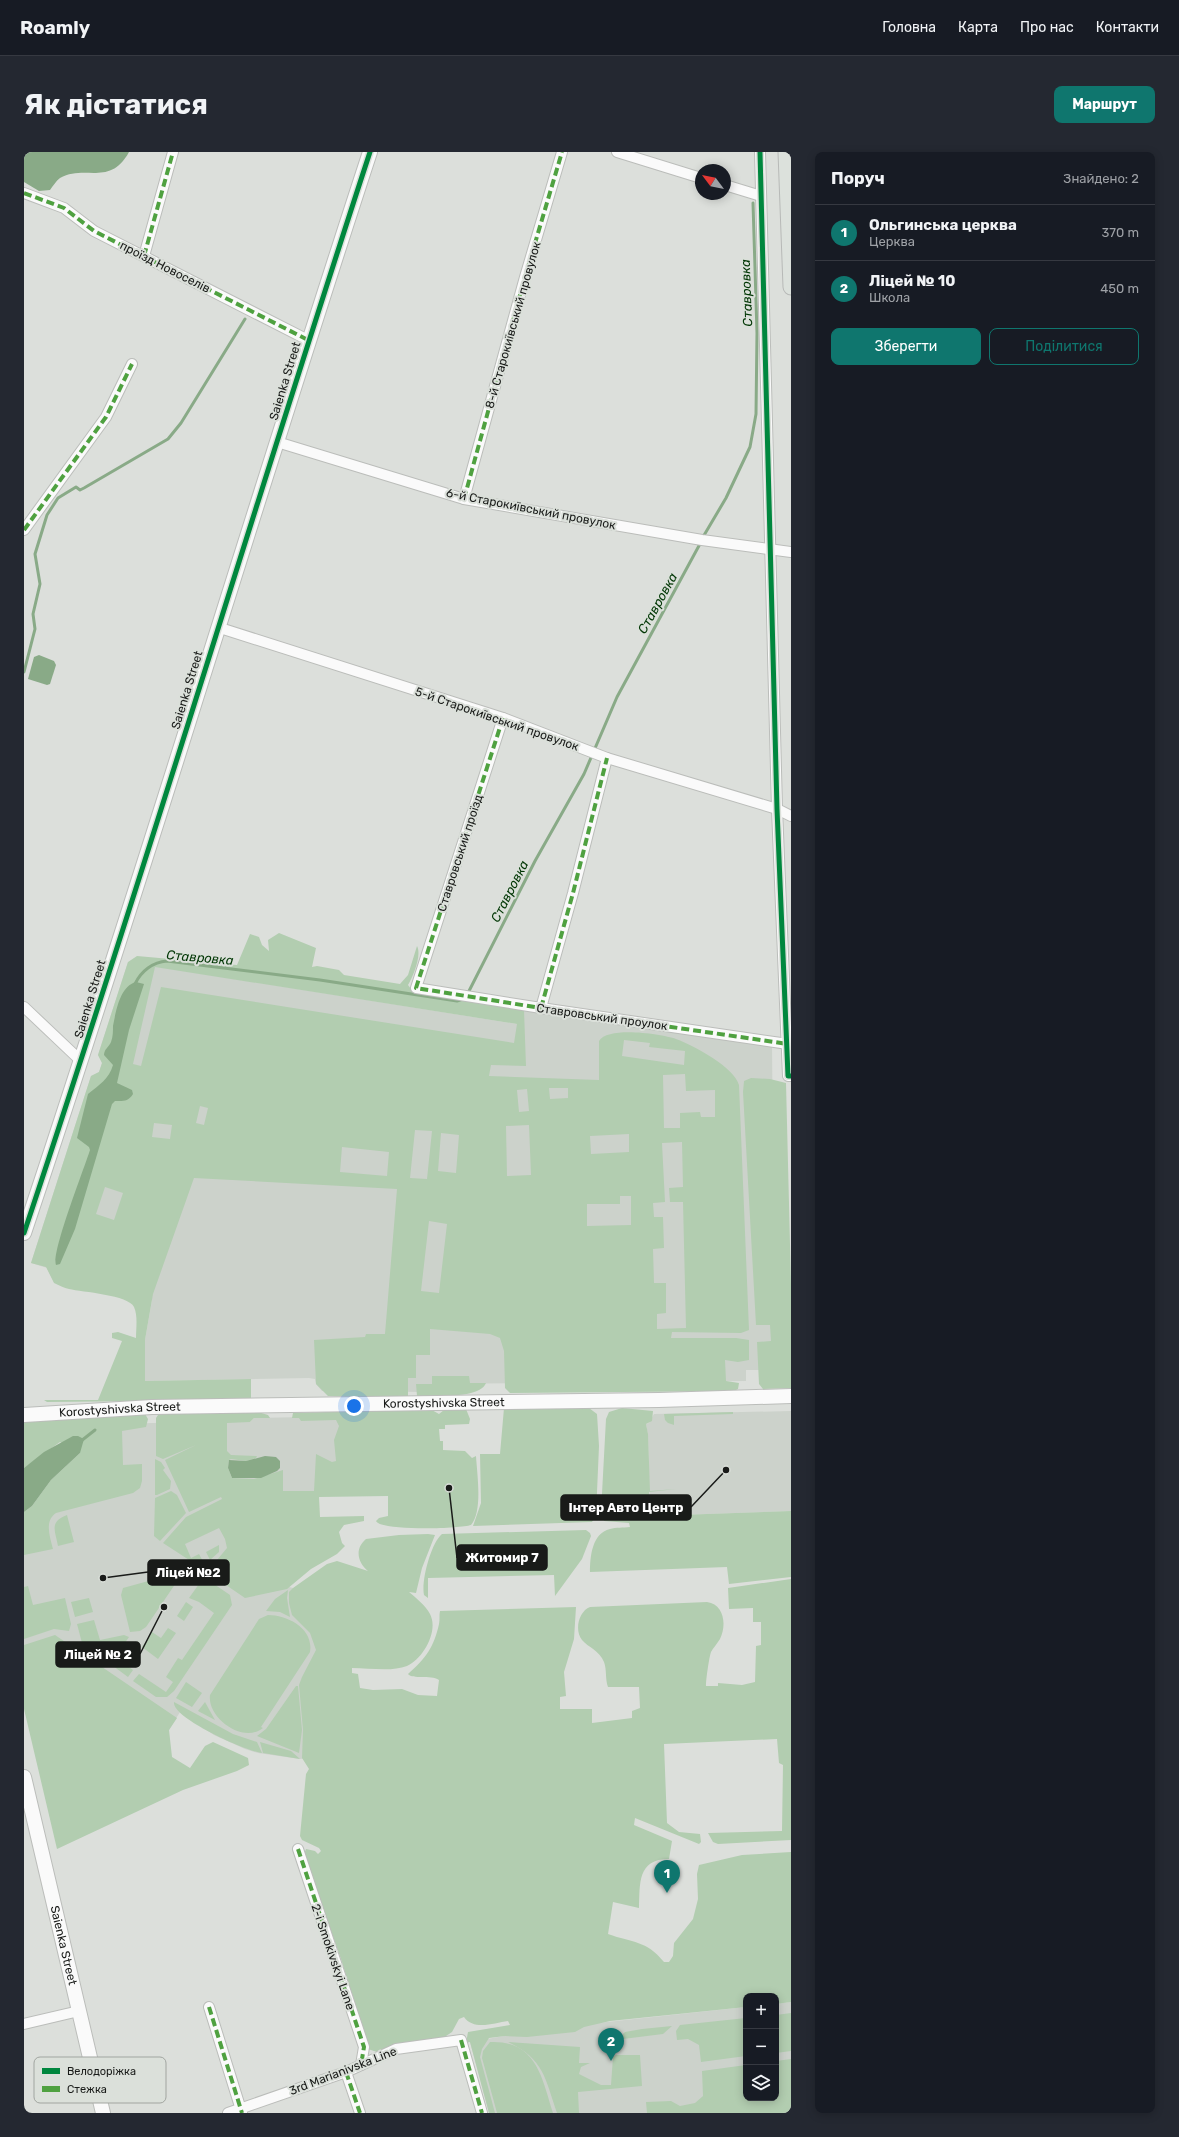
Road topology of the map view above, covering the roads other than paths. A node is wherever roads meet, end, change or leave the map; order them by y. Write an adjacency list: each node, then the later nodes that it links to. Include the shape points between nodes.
1 (173, 152): 11 (street)
2 (370, 152): 13 (street, Saienka Street)
3 (562, 152): 16 (street, 8-й Старокиївський провулок)
4 (617, 152): 7 (street)
5 (760, 152): 10 (street)
6 (786, 152): 12 (main road)
7 (695, 176)
8 (731, 187): 10 (street)
9 (24, 193): 11 (street, проїзд Новоселів, via 64,208 94,231)
10 (761, 196): 18 (street)
11 (144, 256): 13 (street, проїзд Новоселів)
12 (791, 287)
13 (308, 340): 15 (street, Saienka Street)
14 (132, 364): 17 (street, via 106,417)
15 (277, 442): 16 (street, 6-й Старокиївський провулок); 20 (street, Saienka Street)
16 (464, 499): 18 (street, 6-й Старокиївський провулок)
17 (24, 530)
18 (772, 550): 19 (street, 6-й Старокиївський провулок); 23 (street)
19 (791, 552)
20 (217, 627): 21 (street, 5-й Старокиївський провулок); 29 (street, Saienka Street)
21 (504, 718): 22 (street, 5-й Старокиївський провулок); 25 (street, Ставровський проїзд)
22 (607, 758): 23 (street, 5-й Старокиївський провулок); 27 (street)
23 (778, 809): 24 (street, 5-й Старокиївський провулок); 28 (street)
24 (791, 816)
25 (416, 988): 27 (street, Ставровський проулок)
26 (24, 1007): 29 (street)
27 (541, 1008): 28 (street, Ставровський проулок)
28 (788, 1044): 30 (street, via 788,1076)
29 (81, 1062): 31 (street, Saienka Street)
30 (791, 1076)
31 (24, 1234)
32 (791, 1396): 33 (street, Korostyshivska Street, via 152,1407)
33 (24, 1415)
34 (24, 1777): 37 (street, Saienka Street)
35 (298, 1849): 40 (street, 2-i Smokivskyi Lane, via 364,2047)
36 (208, 2007): 43 (street)
37 (79, 2011): 38 (street); 39 (street, Saienka Street)
38 (24, 2024)
39 (90, 2057)
40 (361, 2065): 41 (street, 3rd Marianivska Line); 47 (street, 3rd Marianivska Line, via 396,2049 461,2040)
41 (346, 2072): 43 (street, 3rd Marianivska Line); 46 (street)
42 (101, 2103): 44 (street, Saienka Street)
43 (241, 2111): 45 (street, 3rd Marianivska Line)
44 (103, 2113)
45 (228, 2113)
46 (360, 2113)
47 (482, 2113)

